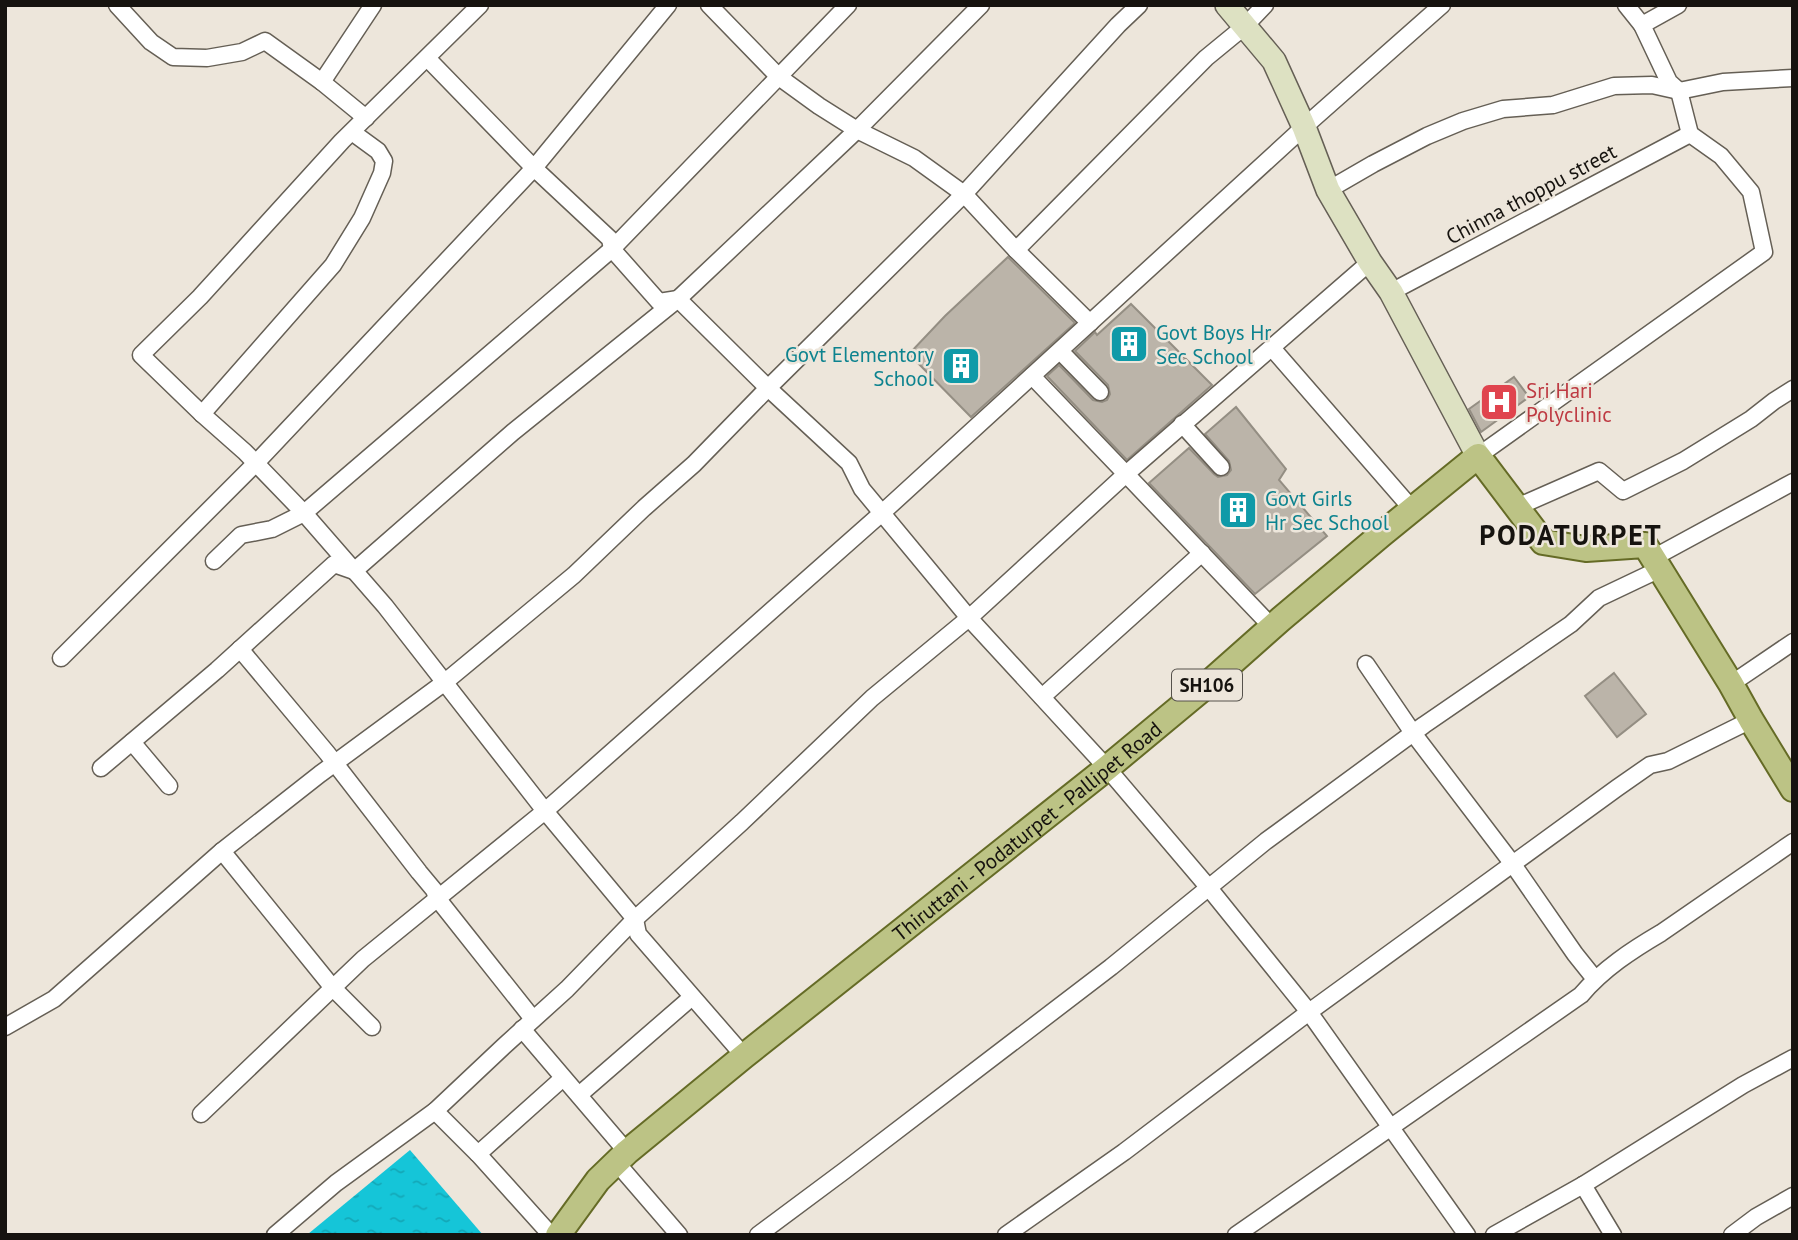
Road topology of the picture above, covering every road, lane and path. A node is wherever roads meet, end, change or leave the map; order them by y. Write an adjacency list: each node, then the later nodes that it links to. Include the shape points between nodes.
1 (117, 5): 19 (street, via 151,42 173,57 242,52 265,41)
2 (373, 5): 19 (street)
3 (480, 5): 16 (street)
4 (668, 5): 26 (street)
5 (709, 5): 17 (street)
6 (848, 5): 17 (street)
7 (981, 5): 23 (street)
8 (1139, 5): 28 (street)
9 (1227, 5): 15 (main road)
10 (1265, 5): 15 (street)
11 (1442, 5): 22 (street)
12 (1626, 5): 14 (street)
13 (1678, 5): 14 (street)
14 (1642, 25): 20 (street, via 1669,82)
15 (1245, 26): 22 (main road, via 1274,61); 30 (street, via 1206,58)
16 (427, 58): 21 (street); 26 (street)
17 (779, 77): 23 (street); 29 (street)
18 (1793, 78): 20 (street, via 1723,82)
19 (322, 82): 21 (street)
20 (1679, 91): 25 (street); 27 (street, via 1652,85 1615,86 1553,106 1503,109 1427,136)
21 (366, 118): 24 (street)
22 (1304, 127): 27 (main road); 34 (street)
23 (857, 130): 28 (street, via 914,158); 33 (street)
24 (352, 132): 41 (street, via 378,150 384,161 362,219 333,265); 41 (street, via 141,355)
25 (1690, 134): 32 (street, Chinna thoppu street); 43 (street, via 1721,156 1751,192 1764,252)
26 (534, 168): 29 (street, via 610,239); 44 (street)
27 (1328, 190): 31 (main road)
28 (964, 194): 30 (street); 38 (street)
29 (612, 248): 33 (street, via 659,302); 51 (street)
30 (1017, 250): 34 (street)
31 (1370, 262): 32 (main road); 35 (street)
32 (1391, 292): 43 (main road)
33 (678, 299): 38 (street); 55 (street, via 513,432)
34 (1090, 323): 36 (street)
35 (1272, 348): 42 (street); 49 (street)
36 (1060, 351): 37 (street); 40 (street)
37 (1032, 376): 46 (street); 50 (street)
38 (768, 388): 50 (street, via 849,463 862,489); 62 (street, via 695,464 574,575)
39 (1793, 389): 48 (street, via 1683,461 1623,491 1599,471)
40 (1100, 392)
41 (202, 414): 44 (street)
42 (1182, 424): 45 (street); 46 (street)
43 (1478, 456): 48 (main road); 49 (main road, Thiruttani - Podaturpet - Pallipet Road / SH106)
44 (256, 463): 51 (street); 60 (street)
45 (1221, 467)
46 (1126, 474): 52 (street); 56 (street)
47 (1793, 482): 54 (street)
48 (1517, 507): 54 (main road, via 1543,542 1586,549 1645,545)
49 (1412, 509): 57 (main road, Thiruttani - Podaturpet - Pallipet Road / SH106)
50 (883, 512): 56 (street); 73 (street)
51 (304, 513): 53 (street, via 272,529 241,535); 55 (street)
52 (1202, 553): 57 (street); 64 (street)
53 (214, 561)
54 (1656, 564): 63 (main road); 66 (street, via 1599,597 1571,624)
55 (354, 571): 59 (street, via 334,564); 62 (street)
56 (969, 618): 64 (street); 79 (street, via 872,698)
57 (1272, 627): 70 (main road, Thiruttani - Podaturpet - Pallipet Road / SH106)
58 (1793, 642): 63 (street)
59 (240, 649): 67 (street); 68 (street)
60 (61, 658)
61 (1366, 664): 66 (street)
62 (445, 682): 68 (street); 73 (street)
63 (1731, 684): 65 (main road)
64 (1042, 697): 70 (street)
65 (1751, 720): 72 (main road); 76 (street, via 1668,761 1650,765)
66 (1413, 733): 76 (street); 77 (street)
67 (132, 742): 69 (street); 71 (street)
68 (335, 764): 75 (street); 78 (street)
69 (101, 768)
70 (1107, 768): 77 (street); 87 (main road, Thiruttani - Podaturpet - Pallipet Road / SH106)
71 (169, 786)
72 (1793, 789)
73 (545, 811): 78 (street); 79 (street)
74 (1793, 842): 80 (street)
75 (222, 851): 81 (street); 85 (street, via 54,999)
76 (1512, 863): 80 (street); 83 (street)
77 (1209, 888): 83 (street); 102 (street)
78 (437, 898): 81 (street); 84 (street)
79 (635, 919): 82 (street, via 638,934); 84 (street)
80 (1595, 979): 93 (street, via 1581,995)
81 (333, 988): 86 (street); 92 (street)
82 (692, 997): 87 (street); 90 (street)
83 (1309, 1012): 93 (street); 103 (street)
84 (528, 1024): 89 (street); 91 (street)
85 (5, 1027)
86 (372, 1027)
87 (744, 1056): 95 (main road, Thiruttani - Podaturpet - Pallipet Road / SH106)
88 (1793, 1058): 96 (street)
89 (563, 1078): 90 (street); 94 (street)
90 (579, 1096): 95 (street)
91 (435, 1111): 94 (street); 98 (street)
92 (201, 1114)
93 (1391, 1126): 104 (street); 105 (street)
94 (478, 1154): 99 (street)
95 (621, 1157): 100 (main road, Thiruttani - Podaturpet - Pallipet Road / SH106); 101 (street)
96 (1583, 1185): 106 (street); 107 (street)
97 (1793, 1195): 108 (street)
98 (275, 1235)
99 (551, 1235)
100 (558, 1235)
101 (679, 1235)
102 (758, 1235)
103 (1006, 1235)
104 (1236, 1235)
105 (1467, 1235)
106 (1494, 1235)
107 (1614, 1235)
108 (1731, 1235)

